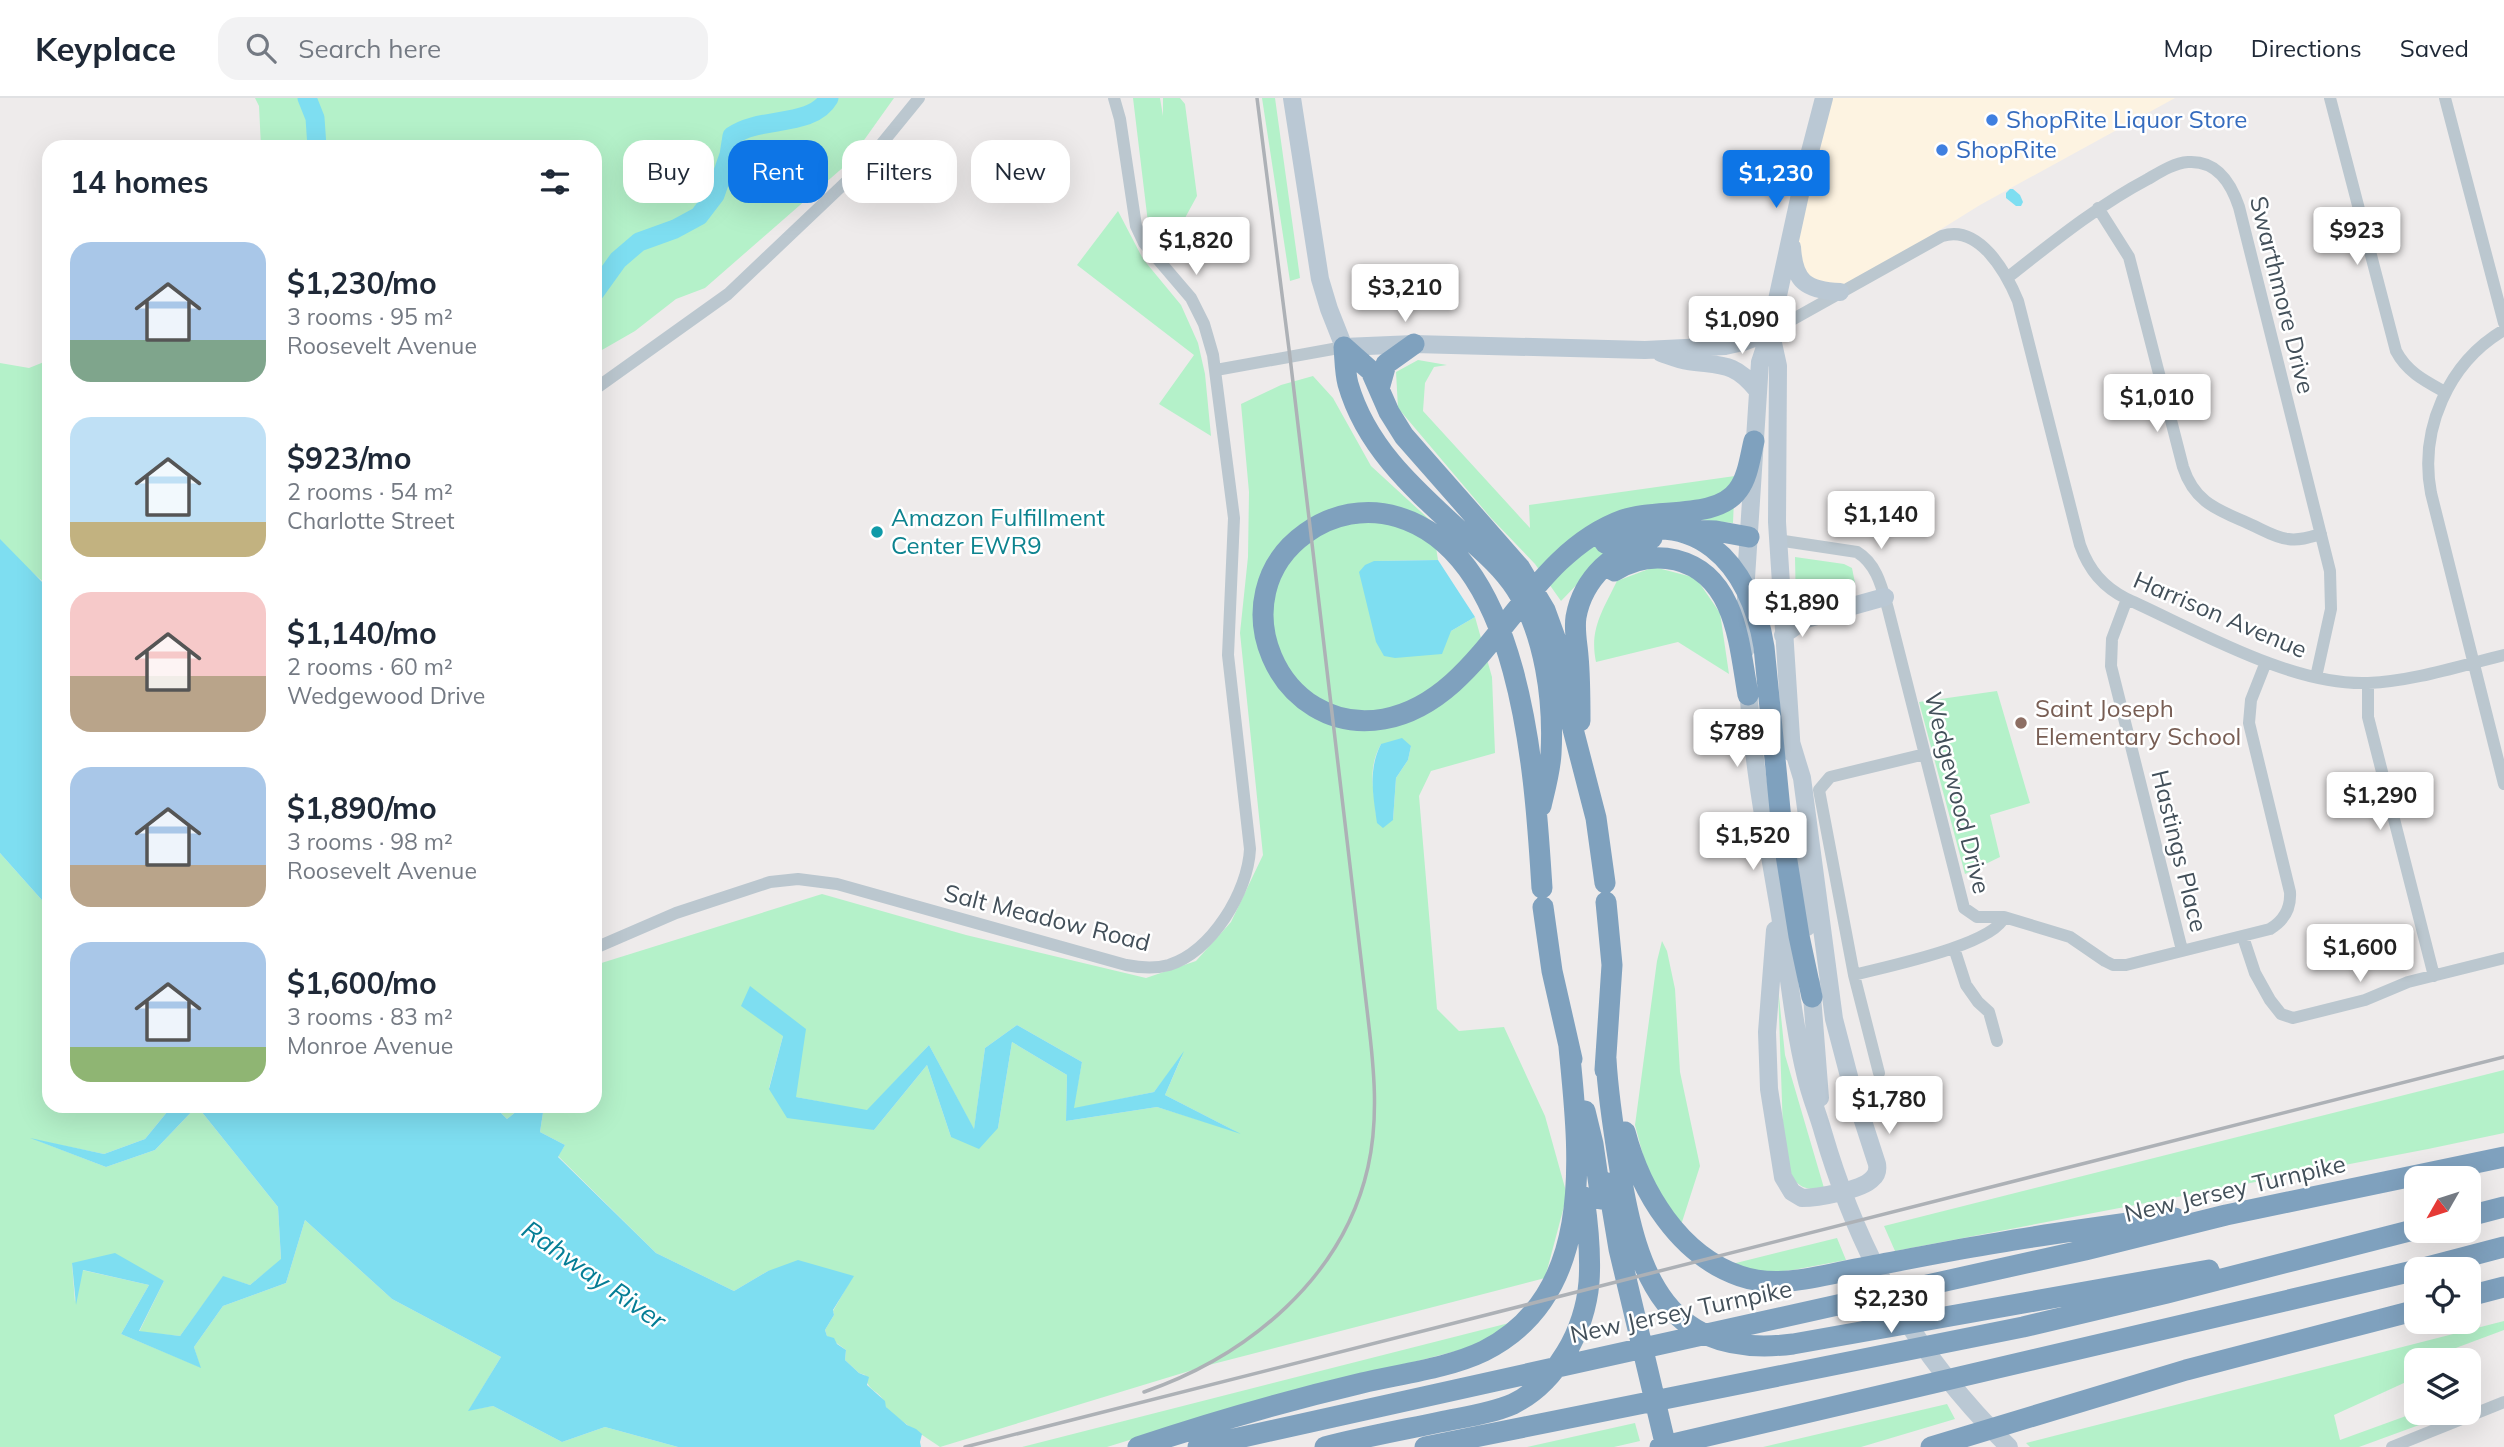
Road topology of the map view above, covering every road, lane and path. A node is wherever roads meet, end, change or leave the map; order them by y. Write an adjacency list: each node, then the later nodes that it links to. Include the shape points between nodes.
1 (919, 98): 18 (street, via 866,163 728,295)
2 (1114, 98): 17 (street, Salt Meadow Road, via 1136,226 1149,250 1191,298 1210,340)
3 (1292, 98): 15 (main road, via 1320,279)
4 (1824, 98): 8 (main road)
5 (2330, 98): 21 (street, via 2396,351 2413,373)
6 (2445, 98): 11 (street)
7 (2098, 208): 9 (street, Swarthmore Drive); 23 (street, via 2129,257 2191,486 2213,508 2284,539); 23 (street, Swarthmore Drive, via 2180,163 2203,164 2230,182)
8 (1792, 228): 10 (main road, via 1797,275 1819,291); 13 (main road)
9 (2007, 278): 10 (street, Harrison Avenue, via 1973,239 1951,234); 27 (street, Harrison Avenue, via 2018,301 2084,556 2101,581)
10 (1840, 292): 13 (street, Harrison Avenue)
11 (2504, 323)
12 (2504, 330): 21 (street, via 2473,354)
13 (1770, 332): 16 (main road, via 1725,346); 20 (main road); 25 (main road, via 1778,366)
14 (1414, 344): 15 (main road); 16 (main road); 19 (highway, via 1386,364)
15 (1344, 347): 17 (street); 19 (highway, via 1371,371); 41 (highway, via 1348,383 1383,453 1494,562 1531,617 1545,666 1551,742)
16 (1651, 350): 20 (main road, via 1686,361 1728,366 1745,375)
17 (1216, 370): 45 (street, Salt Meadow Road, via 1234,518 1228,655 1250,849 1239,894 1198,948 1169,965 1136,967 837,884 798,878 693,907)
18 (602, 384)
19 (1379, 389): 39 (highway, via 1414,449 1537,594 1557,643)
20 (1757, 390): 22 (main road)
21 (2445, 391): 33 (street, via 2431,431 2427,470)
22 (1754, 441): 24 (main road); 32 (highway, via 1743,482 1727,501 1703,510 1656,512 1602,529 1568,551)
23 (2321, 534): 34 (street, Swarthmore Drive, via 2332,597)
24 (1749, 537): 25 (main road); 29 (highway, via 1686,530 1645,541 1612,559 1597,573 1580,603 1575,627); 36 (main road)
25 (1777, 540): 26 (street, Wedgewood Drive, via 1857,552 1873,567); 28 (main road)
26 (1885, 597): 28 (main road, via 1806,619); 38 (street, Wedgewood Drive)
27 (2127, 599): 31 (street, Harrison Avenue); 47 (street, Hastings Place, via 2112,639 2111,666)
28 (1783, 635): 37 (main road)
29 (1578, 653): 36 (highway, via 1588,603 1607,577 1635,561 1675,560 1705,574 1727,602); 39 (highway)
30 (2504, 655): 33 (street, Harrison Avenue)
31 (2266, 662): 34 (street, Harrison Avenue); 44 (street, Wedgewood Drive, via 2251,700 2249,723 2290,904 2275,927)
32 (1473, 663): 41 (highway, via 1414,709 1382,719 1335,715 1301,698 1284,680 1267,646 1263,620 1268,584 1285,553 1308,531 1339,517 1383,514 1416,524 1438,540 1480,589 1503,638 1517,687); 51 (highway, via 1567,571 1590,552 1629,533 1683,533 1722,555 1750,594 1759,619 1782,830)
33 (2474, 663): 35 (street, Harrison Avenue); 40 (street)
34 (2316, 677): 35 (street, Harrison Avenue)
35 (2368, 683): 50 (street, via 2371,727)
36 (1748, 695): 42 (main road)
37 (1791, 742): 42 (main road, via 1802,778 1834,1019 1878,1170 1865,1184 1813,1198 1796,1196 1785,1183 1772,1111 1767,1032); 51 (main road)
38 (1925, 754): 43 (street, Wedgewood Drive, via 1964,908 1977,917); 49 (street, via 1830,777 1819,790)
39 (1582, 766): 54 (highway, via 1596,818 1612,965)
40 (2504, 784)
41 (1538, 826): 53 (highway, via 1552,971)
42 (1777, 898): 56 (main road, via 1806,1076)
43 (2004, 917): 46 (street, via 1993,932); 47 (street, Wedgewood Drive, via 2070,937 2113,965)
44 (2243, 937): 47 (street, Wedgewood Drive); 50 (street, via 2262,986 2278,1011 2289,1017 2374,998)
45 (602, 944)
46 (1954, 948): 49 (street); 52 (street, via 1966,985 1989,1012)
47 (2182, 950)
48 (2504, 958): 50 (street)
49 (1854, 975): 55 (street)
50 (2434, 975)
51 (1812, 997): 56 (main road)
52 (1997, 1041)
53 (1569, 1046): 59 (highway, via 1593,1144); 59 (highway, via 1577,1146)
54 (1606, 1059): 59 (highway); 61 (highway, via 1633,1157 1650,1197 1675,1230 1706,1259 1742,1277 1798,1279 1999,1242 2150,1220)
55 (1879, 1073)
56 (1823, 1133): 82 (main road, via 1837,1181 1871,1262 1914,1335 1966,1403)
57 (2504, 1157): 61 (highway, New Jersey Turnpike)
58 (2504, 1207): 60 (highway)
59 (1600, 1212): 65 (highway, via 1632,1233 1649,1279 1685,1322 1702,1334 1738,1346 1793,1344 2223,1267); 73 (highway, via 1564,1255 1550,1289 1526,1321 1481,1352 1276,1404); 75 (highway, via 1586,1304 1572,1342 1550,1374 1524,1397 1480,1414); 77 (highway); 78 (highway)
60 (2482, 1213)
61 (2226, 1215): 74 (highway, New Jersey Turnpike)
62 (2404, 1232): 65 (highway)
63 (2504, 1247): 64 (highway)
64 (2465, 1257)
65 (2267, 1267): 76 (highway, via 2023,1327)
66 (2404, 1272): 71 (highway)
67 (2504, 1287): 68 (highway)
68 (2481, 1293)
69 (2404, 1313): 72 (highway, via 2186,1370)
70 (2504, 1402): 83 (street)
71 (1803, 1413): 77 (highway); 79 (highway)
72 (1969, 1435): 80 (highway); 81 (highway)
73 (1138, 1447)
74 (1198, 1447)
75 (1325, 1447)
76 (1425, 1447)
77 (1659, 1447)
78 (1666, 1447)
79 (1690, 1447)
80 (1931, 1447)
81 (1939, 1447)
82 (2009, 1447)
83 (2392, 1447)

